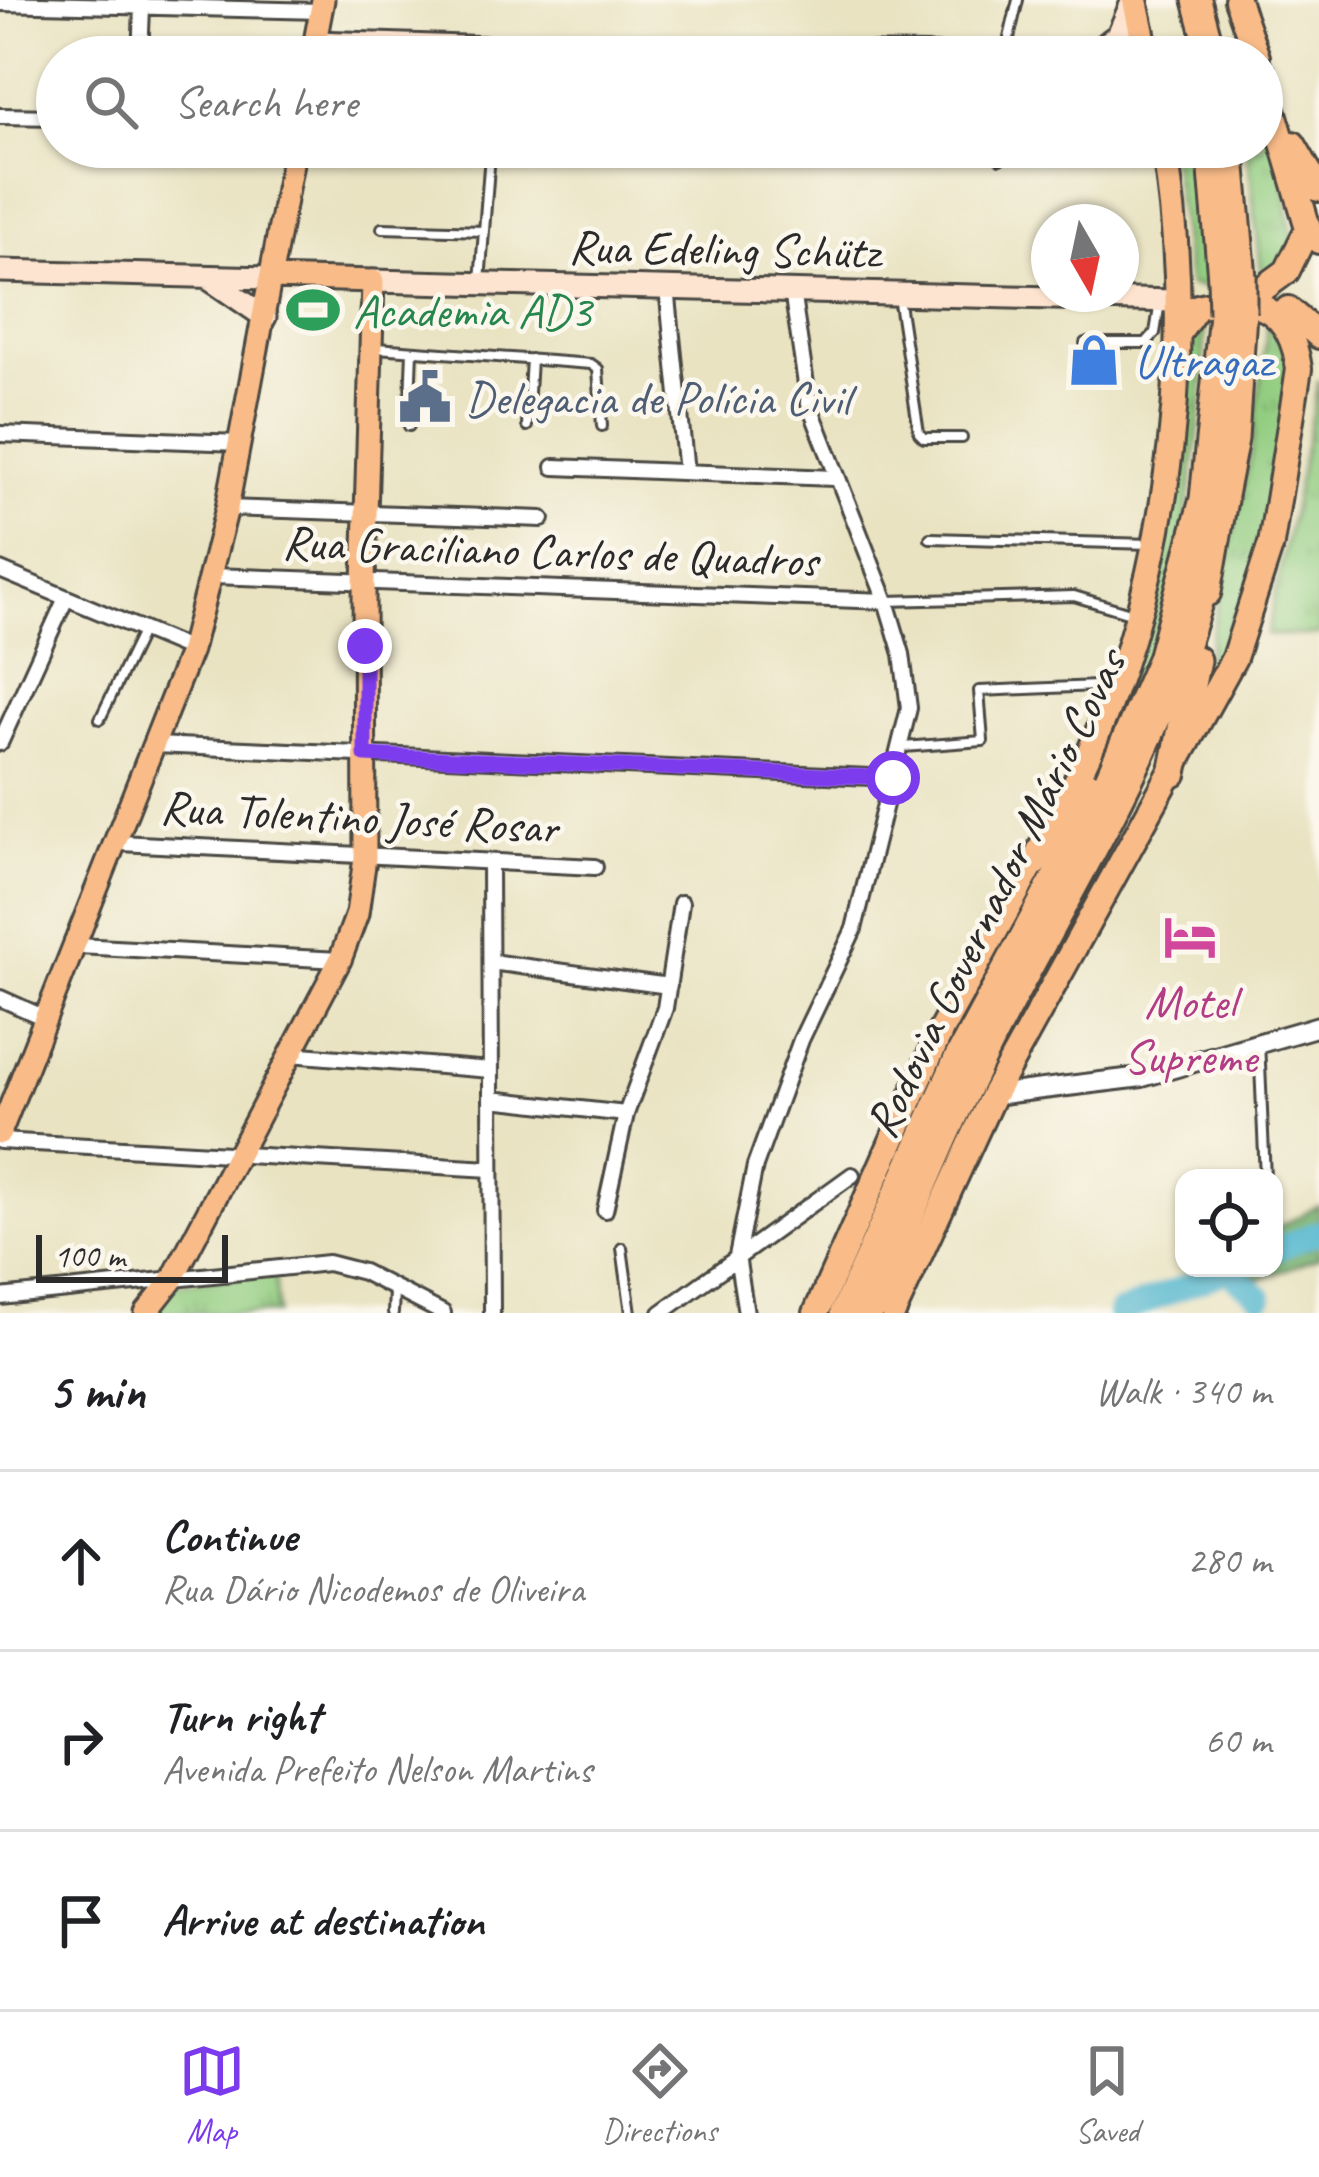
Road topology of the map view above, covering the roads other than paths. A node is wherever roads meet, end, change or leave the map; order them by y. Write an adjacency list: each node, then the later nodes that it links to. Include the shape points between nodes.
1 (1018, 0): 11 (lane)
2 (1134, 0): 12 (main road); 13 (highway)
3 (1178, 0): 14 (highway)
4 (1197, 0): 15 (highway)
5 (1237, 0): 16 (highway)
6 (0, 3): 8 (street)
7 (322, 5): 8 (street); 10 (main road)
8 (142, 7): 9 (street)
9 (141, 36)
10 (316, 36)
11 (1010, 36)
12 (1117, 36)
13 (1142, 36)
14 (1187, 36)
15 (1206, 36)
16 (1250, 36)
17 (0, 116): 18 (street)
18 (36, 117)
19 (1283, 128): 26 (highway)
20 (1283, 136): 29 (highway)
21 (291, 168): 33 (main road)
22 (489, 168): 28 (lane)
23 (1166, 168): 30 (highway)
24 (1214, 168): 39 (highway, Rodovia Governador Mário Covas)
25 (1231, 168): 39 (highway, Rodovia Governador Mário Covas)
26 (1319, 189)
27 (382, 228): 28 (lane)
28 (484, 231): 35 (lane)
29 (1313, 235): 39 (highway, via 1287,271)
30 (1176, 263): 39 (highway, via 1189,289); 40 (highway)
31 (0, 271): 32 (main road)
32 (199, 275): 33 (main road); 41 (main road)
33 (271, 278): 34 (main road, Rua Edeling Schütz); 41 (main road)
34 (373, 281): 35 (main road, Rua Edeling Schütz); 45 (main road)
35 (480, 284): 36 (main road, Rua Edeling Schütz)
36 (667, 288): 37 (main road, Rua Edeling Schütz); 57 (street)
37 (791, 291): 38 (main road, Rua Edeling Schütz); 58 (street, via 809,404)
38 (897, 294): 40 (main road, Rua Edeling Schütz); 54 (lane, via 919,433)
39 (1237, 295): 43 (highway, via 1276,297); 59 (highway, Rodovia Governador Mário Covas); 75 (highway, Rodovia Governador Mário Covas, via 1204,500 1178,605)
40 (1167, 301): 42 (highway); 44 (lane, via 1146,343)
41 (265, 317): 55 (main road)
42 (1177, 336): 49 (highway, via 1190,312 1206,304 1270,308 1293,336); 64 (highway)
43 (1319, 336)
44 (1085, 343)
45 (372, 347): 47 (lane); 61 (main road)
46 (1319, 347): 49 (highway)
47 (412, 351): 48 (lane); 50 (lane)
48 (531, 359): 51 (lane); 52 (lane, via 598,369)
49 (1299, 369): 80 (highway, via 1263,578 1234,658)
50 (409, 426)
51 (527, 426)
52 (602, 426)
53 (0, 434): 55 (street)
54 (962, 439)
55 (240, 443): 60 (main road)
56 (554, 467): 57 (street)
57 (686, 472): 58 (street)
58 (834, 478): 69 (street)
59 (1227, 478): 80 (highway); 121 (highway, Rodovia Governador Mário Covas, via 1187,643 1141,762 987,1047)
60 (227, 508): 61 (street); 66 (main road)
61 (367, 516): 62 (street); 67 (main road)
62 (542, 519)
63 (930, 538): 64 (lane)
64 (1154, 544): 70 (highway)
65 (0, 570): 68 (street)
66 (212, 575): 67 (street, Rua Graciliano Carlos de Quadros); 72 (main road)
67 (364, 583): 69 (street, Rua Graciliano Carlos de Quadros); 79 (main road)
68 (66, 598): 71 (street); 76 (street)
69 (886, 601): 70 (lane, via 1074,596); 78 (street, via 907,677)
70 (1138, 615): 85 (highway, via 1092,747)
71 (143, 630): 72 (street); 74 (lane)
72 (191, 650): 77 (main road)
73 (1096, 686): 78 (lane, via 979,691 982,741)
74 (100, 719)
75 (1133, 730): 85 (highway); 120 (highway, Rodovia Governador Mário Covas, via 966,1042)
76 (0, 743)
77 (155, 745): 79 (street); 82 (main road)
78 (903, 747): 81 (street)
79 (365, 755): 81 (street); 83 (main road)
80 (1173, 773): 98 (highway)
81 (893, 778): 108 (street, via 854,929 764,1138)
82 (120, 843): 83 (street, Rua Tolentino José Rosar); 88 (main road)
83 (365, 858): 84 (street, Rua Tolentino José Rosar); 89 (main road)
84 (490, 862): 86 (street, Rua Tolentino José Rosar); 90 (street)
85 (1033, 863): 119 (highway, via 936,1042)
86 (595, 867)
87 (682, 903): 91 (street)
88 (78, 946): 89 (street); 93 (main road)
89 (340, 960): 96 (main road)
90 (491, 962): 91 (street); 97 (street)
91 (669, 986): 100 (street)
92 (0, 998): 93 (street)
93 (47, 1019): 101 (main road)
94 (1319, 1026): 95 (street)
95 (1259, 1041): 98 (street, via 1142,1077); 104 (lane)
96 (289, 1054): 97 (street); 102 (main road)
97 (491, 1070): 99 (street)
98 (994, 1095): 122 (highway)
99 (491, 1099): 100 (street); 103 (street)
100 (626, 1114): 106 (street)
101 (0, 1137): 102 (street)
102 (237, 1154): 103 (street); 109 (main road)
103 (491, 1169): 115 (street)
104 (1265, 1169)
105 (852, 1174): 108 (street)
106 (605, 1210)
107 (622, 1247): 116 (lane)
108 (737, 1256): 117 (street); 118 (street)
109 (172, 1280): 110 (street, via 328,1263); 111 (street); 112 (main road)
110 (394, 1289): 113 (lane); 114 (street)
111 (0, 1297)
112 (146, 1313)
113 (393, 1313)
114 (443, 1313)
115 (492, 1313)
116 (631, 1313)
117 (661, 1313)
118 (746, 1313)
119 (816, 1313)
120 (844, 1313)
121 (868, 1313)
122 (893, 1313)

